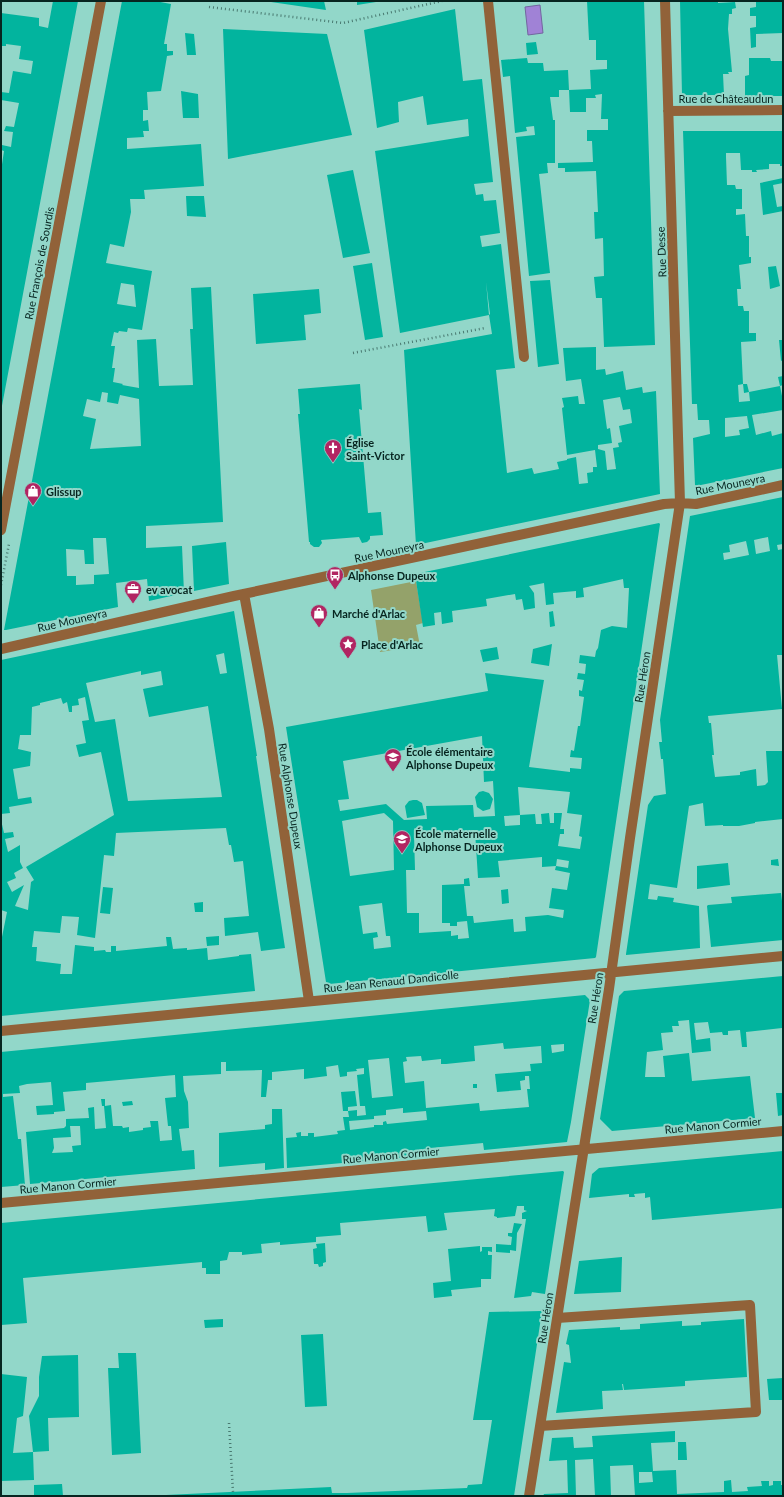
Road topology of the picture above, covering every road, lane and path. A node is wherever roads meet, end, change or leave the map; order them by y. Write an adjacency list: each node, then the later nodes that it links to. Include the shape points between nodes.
1 (101, 1): 13 (street, Rue François de Sourdis)
2 (442, 1): 5 (path, via 343,23)
3 (488, 1): 10 (street)
4 (665, 1): 7 (street, Rue Desse)
5 (208, 7)
6 (783, 110): 7 (street, Rue de Châteaudun)
7 (668, 111): 12 (street, Rue Desse)
8 (485, 328): 9 (path)
9 (353, 353)
10 (524, 356)
11 (783, 485): 12 (street, Rue Mouneyra, via 696,504)
12 (680, 503): 14 (street, Rue Mouneyra, via 664,504); 17 (street, Rue Héron)
13 (1, 530)
14 (244, 594): 15 (street, Rue Mouneyra); 18 (street, Rue Alphonse Dupeux, via 269,729)
15 (1, 649)
16 (783, 956): 17 (street, Rue Jean Renaud Dandicolle)
17 (611, 973): 18 (street, Rue Jean Renaud Dandicolle); 21 (street, Rue Héron)
18 (309, 1001): 19 (street, Rue Jean Renaud Dandicolle)
19 (1, 1031)
20 (783, 1131): 21 (street, Rue Manon Cormier)
21 (584, 1149): 22 (street, Rue Manon Cormier); 23 (street, Rue Héron)
22 (1, 1203)
23 (557, 1318): 25 (street, Rue Héron); 25 (street, via 750,1305 756,1412)
24 (229, 1423): 26 (path)
25 (540, 1426): 27 (street, Rue Héron)
26 (233, 1492)
27 (529, 1496)

